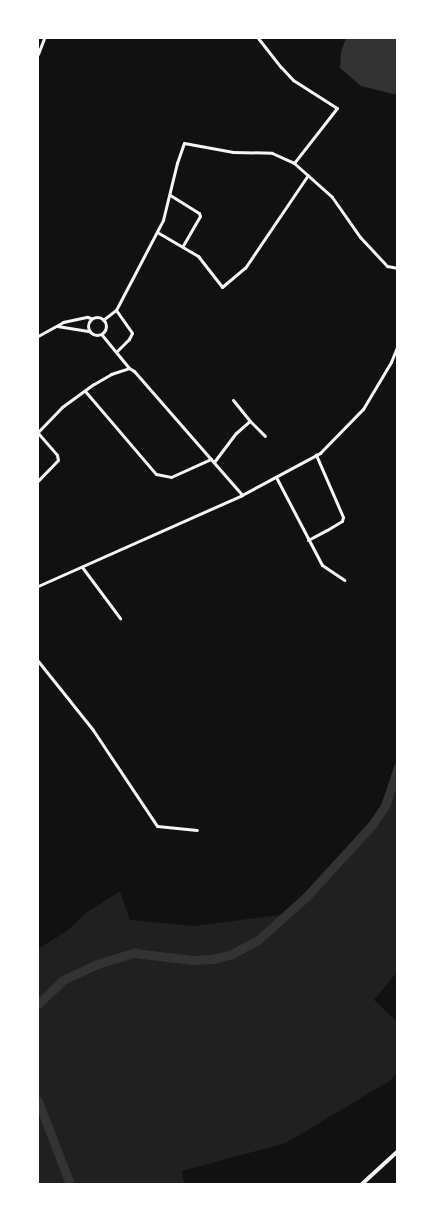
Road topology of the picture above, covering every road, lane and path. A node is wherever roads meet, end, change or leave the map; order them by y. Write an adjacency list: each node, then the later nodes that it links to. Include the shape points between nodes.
1 (44, 38): 3 (street)
2 (258, 38): 4 (street, via 293,80 337,108)
3 (38, 54)
4 (294, 163): 5 (street); 6 (street, via 272,152 233,152 184,142)
5 (308, 175): 8 (street, via 245,268 222,287 198,256); 9 (street, via 332,197 360,237 388,266)
6 (170, 195): 7 (street, via 167,212); 8 (street, via 200,216)
7 (157, 232): 8 (street); 10 (street)
8 (183, 246)
9 (398, 268)
10 (116, 310): 12 (street); 18 (street, via 132,333)
11 (91, 318): 12 (street); 13 (street, via 74,319); 14 (street, via 87,326)
12 (103, 320): 15 (street, via 107,328)
13 (57, 326): 14 (street); 16 (street)
14 (90, 331): 15 (street)
15 (102, 335): 18 (street)
16 (38, 336)
17 (398, 345): 25 (street, via 392,362 363,409)
18 (116, 352): 19 (street)
19 (129, 368): 20 (street, via 111,374); 26 (street)
20 (84, 391): 23 (street, via 62,407); 26 (street, via 156,474 171,477)
21 (233, 400): 22 (street)
22 (250, 421): 24 (street); 26 (street)
23 (38, 432): 28 (street, via 58,460)
24 (265, 436)
25 (316, 455): 27 (street); 30 (street, via 343,517)
26 (212, 460): 29 (street)
27 (276, 477): 29 (street); 30 (street)
28 (38, 481)
29 (242, 495): 31 (street)
30 (308, 540): 32 (street, via 322,565)
31 (82, 567): 33 (street); 34 (street)
32 (344, 580)
33 (38, 586)
34 (120, 618)
35 (38, 661): 36 (street, via 93,730 157,826)
36 (197, 830)
37 (398, 1151): 38 (street)
38 (362, 1184)

